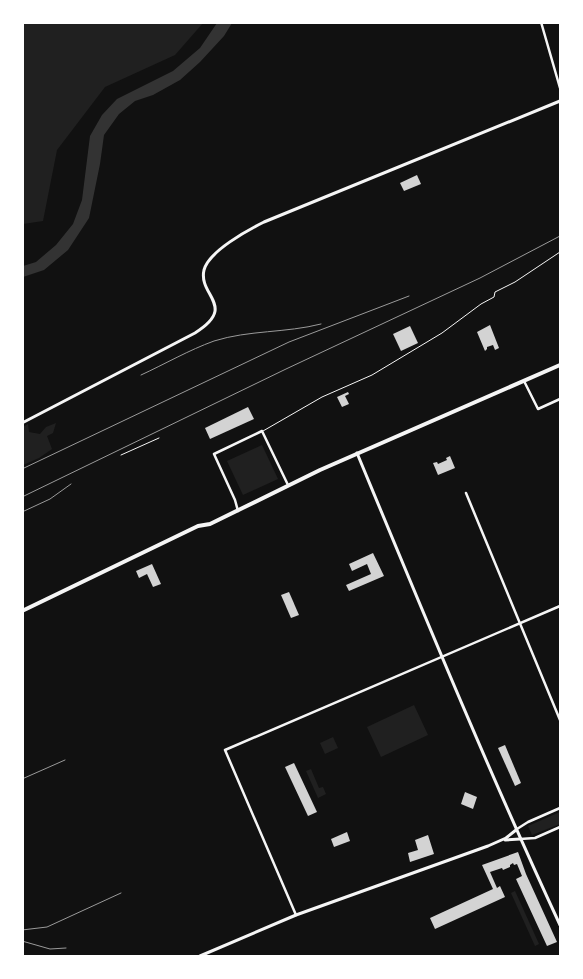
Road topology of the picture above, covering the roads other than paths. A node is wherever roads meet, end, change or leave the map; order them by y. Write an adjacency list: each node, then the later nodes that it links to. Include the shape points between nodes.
1 (541, 22): 2 (street)
2 (560, 88)
3 (560, 101): 8 (street, via 244,233 214,255 205,266 205,281 215,306 209,323)
4 (560, 252): 9 (lane, via 495,292 494,297 426,344)
5 (560, 365): 6 (main road)
6 (524, 381): 7 (street, via 538,409); 10 (main road)
7 (560, 399)
8 (22, 423)
9 (262, 431): 11 (street); 13 (street, via 214,454)
10 (358, 454): 11 (main road); 17 (street)
11 (288, 487): 13 (main road)
12 (466, 493): 16 (street)
13 (238, 511): 15 (main road, via 198,526)
14 (560, 606): 16 (street)
15 (22, 611)
16 (520, 623): 17 (street); 18 (street)
17 (441, 657): 21 (street); 24 (street, via 225,750)
18 (560, 720)
19 (560, 808): 21 (street)
20 (560, 827): 22 (street, via 535,838)
21 (516, 830): 22 (street); 23 (street)
22 (520, 839): 23 (street); 25 (street)
23 (502, 840): 24 (street)
24 (296, 915): 26 (street)
25 (560, 925)
26 (200, 956)

